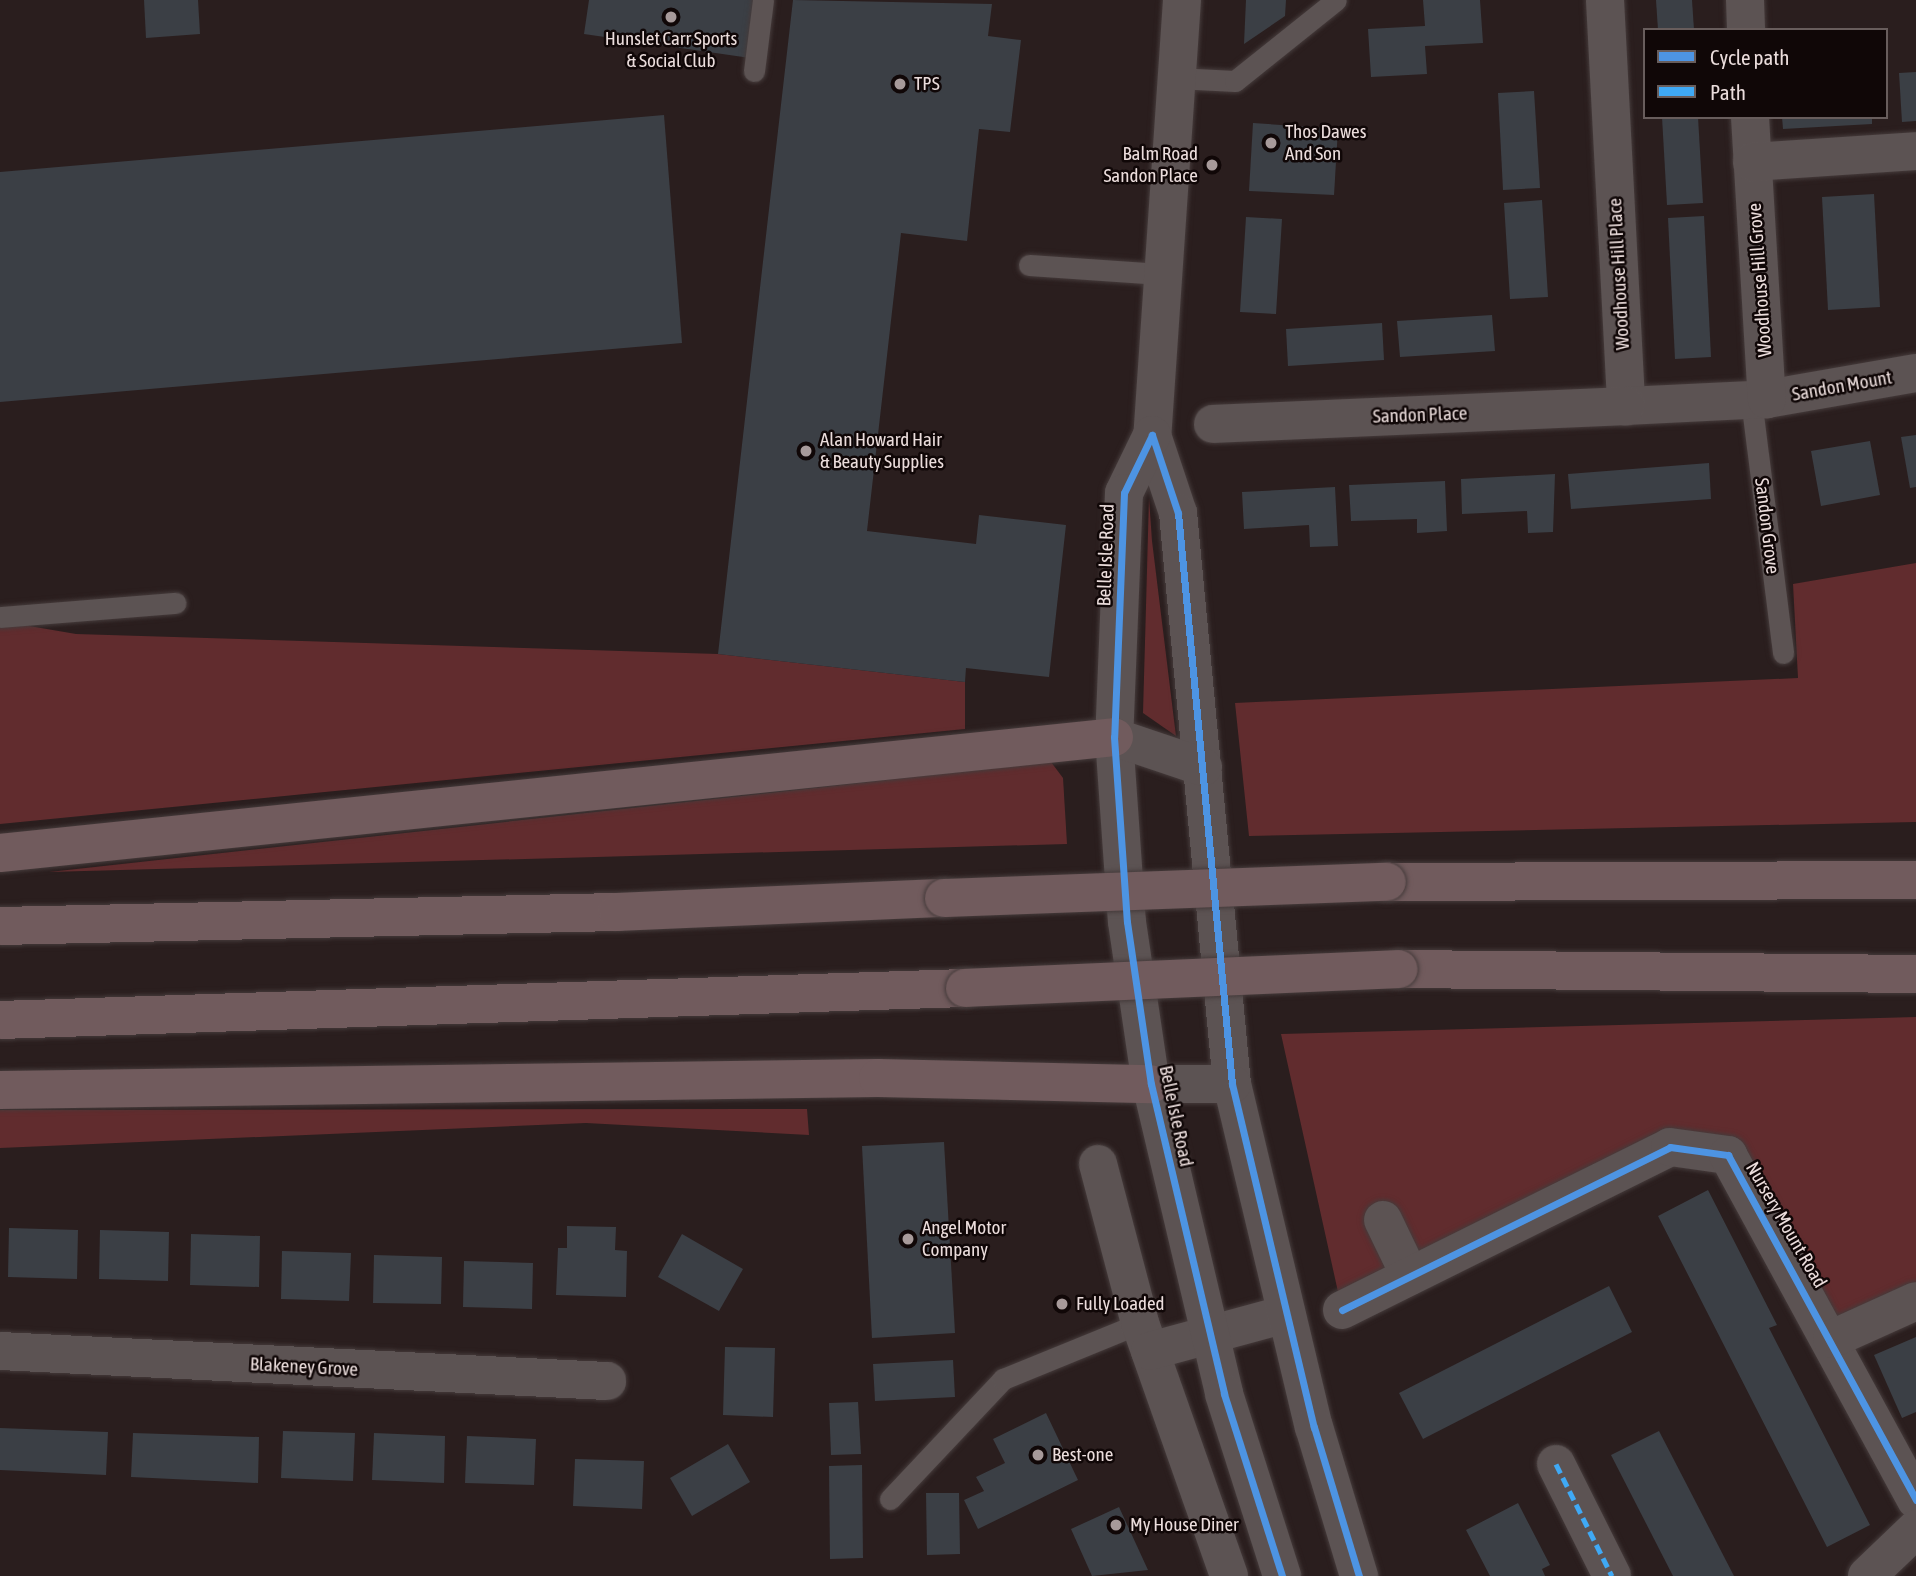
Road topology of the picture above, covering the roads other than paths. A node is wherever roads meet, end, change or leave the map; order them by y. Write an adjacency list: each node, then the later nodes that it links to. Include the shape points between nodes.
1 (763, 0): 7 (lane)
2 (1182, 0): 8 (street, Belle Isle Road)
3 (1336, 0): 8 (lane, via 1235,80)
4 (1605, 0): 16 (street, Woodhouse Hill Place)
5 (1745, 0): 6 (street)
6 (1746, 28)
7 (754, 71)
8 (1176, 78): 13 (street, Belle Isle Road)
9 (1750, 119): 11 (street, Woodhouse Hill Grove)
10 (1916, 151): 11 (street)
11 (1752, 162): 15 (street, Woodhouse Hill Grove)
12 (1030, 265): 13 (lane)
13 (1161, 274): 18 (street, Belle Isle Road)
14 (1916, 373): 15 (street, Sandon Mount)
15 (1759, 399): 16 (street); 21 (lane, Sandon Grove)
16 (1626, 406): 17 (street, Sandon Place)
17 (1213, 424)
18 (1152, 435): 22 (street, Belle Isle Road, via 1124,493); 23 (street, Belle Isle Road, via 1178,513)
19 (175, 603): 20 (lane)
20 (0, 617)
21 (1783, 653)
22 (1114, 737): 23 (street); 24 (highway); 29 (street, Belle Isle Road, via 1127,922)
23 (1203, 767): 30 (street, Belle Isle Road, via 1213,930)
24 (0, 853)
25 (1916, 880): 26 (highway, bridge, via 1387,882 618,912)
26 (0, 926)
27 (1916, 974): 28 (highway, bridge, via 1399,969)
28 (0, 1020)
29 (1151, 1084): 30 (street); 31 (highway, via 878,1078); 38 (street, Belle Isle Road)
30 (1232, 1084): 37 (street, Belle Isle Road)
31 (0, 1090)
32 (1098, 1164): 39 (street)
33 (1383, 1220): 34 (street)
34 (1410, 1276): 36 (street, Nursery Mount Road); 40 (street, Nursery Mount Road, via 1670,1147 1717,1153 1728,1155)
35 (1916, 1301): 40 (street)
36 (1342, 1310)
37 (1286, 1314): 38 (street); 49 (street, Belle Isle Road)
38 (1210, 1335): 39 (street); 48 (street, Belle Isle Road)
39 (1145, 1337): 44 (lane, via 1003,1379); 47 (street)
40 (1832, 1339): 45 (street, Nursery Mount Road)
41 (0, 1351): 42 (street, Blakeney Grove)
42 (607, 1381)
43 (1556, 1464): 50 (street)
44 (890, 1499)
45 (1916, 1500)
46 (1916, 1529): 51 (street)
47 (1229, 1576)
48 (1282, 1576)
49 (1359, 1576)
50 (1612, 1576)
51 (1867, 1576)

